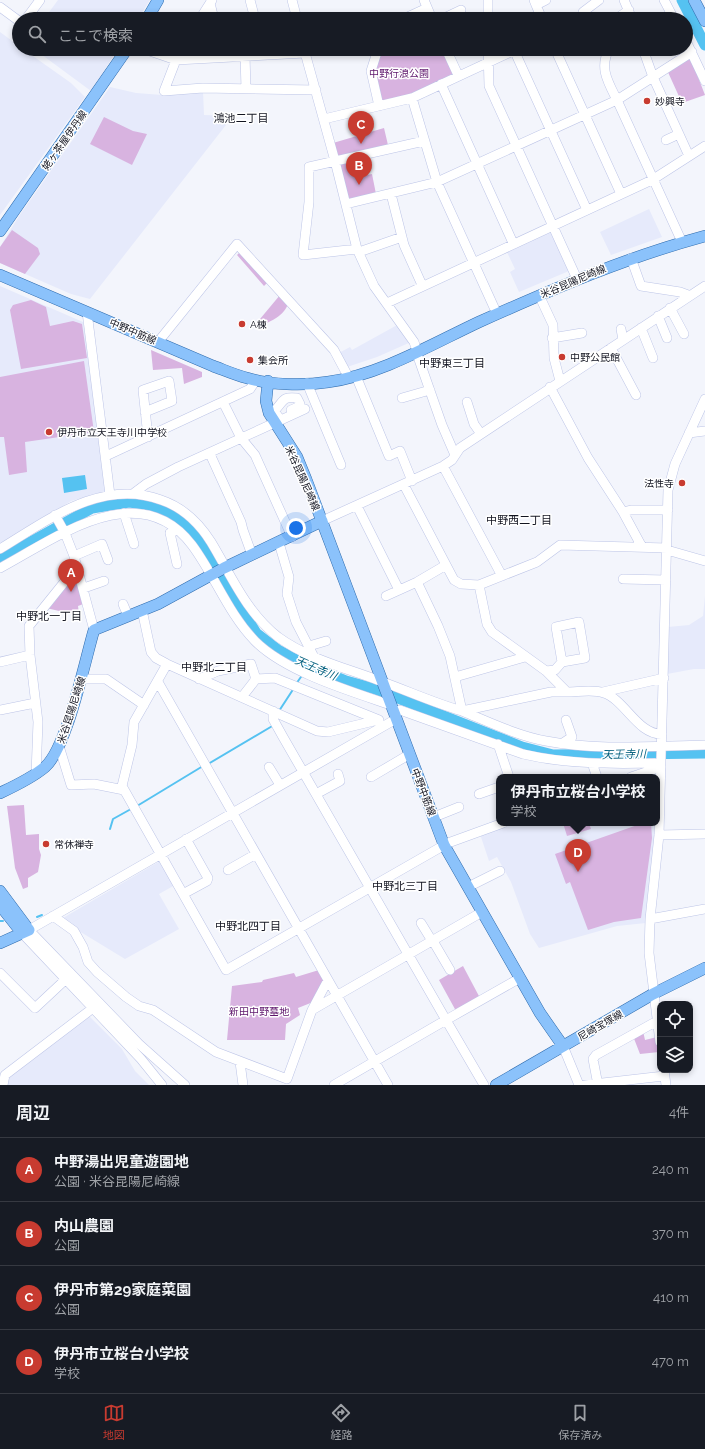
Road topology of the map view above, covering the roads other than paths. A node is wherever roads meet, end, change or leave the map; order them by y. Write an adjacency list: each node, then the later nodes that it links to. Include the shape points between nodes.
1 (2, 0): 12 (street)
2 (40, 0): 19 (street)
3 (158, 0): 20 (main road)
4 (250, 0): 23 (street)
5 (292, 0): 24 (street)
6 (488, 0): 27 (street)
7 (546, 0): 14 (street)
8 (599, 0): 29 (street)
9 (624, 0): 18 (street)
10 (664, 0): 31 (street)
11 (694, 0): 33 (main road)
12 (0, 2)
13 (210, 2): 21 (street); 22 (street)
14 (535, 2): 28 (street)
15 (426, 4): 25 (street)
16 (0, 7): 32 (street)
17 (461, 10): 26 (street)
18 (629, 10): 30 (street)
19 (31, 12)
20 (151, 12)
21 (204, 12)
22 (212, 12)
23 (253, 12)
24 (295, 12)
25 (414, 12)
26 (457, 12)
27 (488, 12)
28 (539, 12)
29 (583, 12)
30 (626, 12)
31 (670, 12)
32 (12, 16)
33 (705, 21)
34 (693, 54): 54 (street)
35 (122, 56): 79 (main road, 姥ヶ茶屋伊丹線)
36 (164, 56): 50 (street)
37 (178, 56): 50 (street)
38 (203, 56): 50 (street)
39 (245, 56): 56 (street)
40 (306, 56): 57 (street)
41 (376, 56): 60 (street, via 371,71)
42 (449, 56): 52 (street)
43 (488, 56): 51 (street)
44 (502, 56): 51 (street)
45 (519, 56): 63 (street)
46 (558, 56): 61 (street)
47 (606, 56): 59 (street, via 605,75)
48 (645, 56): 53 (street)
49 (686, 56): 53 (street)
50 (176, 60): 56 (street, via 164,91 203,88)
51 (488, 62): 52 (street); 67 (street, via 489,86)
52 (458, 75): 55 (street)
53 (652, 77): 59 (street); 64 (street)
54 (705, 81)
55 (441, 84): 58 (street); 71 (street)
56 (246, 89): 57 (street)
57 (316, 90): 62 (street)
58 (412, 98): 60 (street); 66 (street)
59 (617, 100): 61 (street); 72 (street)
60 (379, 106): 62 (street)
61 (585, 114): 63 (street); 75 (street)
62 (324, 120): 70 (street)
63 (550, 130): 67 (street); 77 (street)
64 (679, 134): 65 (street); 69 (street)
65 (666, 140)
66 (424, 141): 70 (street); 73 (street)
67 (515, 146): 71 (street); 78 (street)
68 (705, 146): 69 (street)
69 (689, 156): 72 (street)
70 (335, 161): 76 (street); 84 (street, via 310,167 304,255)
71 (477, 164): 73 (street); 83 (street)
72 (652, 180): 75 (street); 82 (street)
73 (437, 182): 74 (street); 86 (street)
74 (391, 194): 76 (street); 81 (street)
75 (621, 194): 77 (street)
76 (346, 204): 84 (street)
77 (587, 210): 78 (street)
78 (553, 226): 83 (street); 88 (street)
79 (0, 231)
80 (705, 236): 82 (main road, 米谷昆陽尼崎線)
81 (402, 237): 84 (street); 89 (street)
82 (682, 242): 85 (main road, 米谷昆陽尼崎線)
83 (513, 243): 86 (street)
84 (358, 250): 93 (street, via 374,286)
85 (631, 258): 88 (main road, 米谷昆陽尼崎線); 91 (street, via 641,286)
86 (473, 262): 89 (street); 96 (street)
87 (0, 275): 95 (main road, 中野中筋線)
88 (577, 279): 92 (main road, 米谷昆陽尼崎線)
89 (422, 286): 93 (street)
90 (705, 286): 91 (street)
91 (688, 295): 94 (street)
92 (539, 296): 96 (main road, 米谷昆陽尼崎線); 102 (street, via 552,325)
93 (387, 303): 107 (street, via 414,342)
94 (670, 308): 97 (street); 101 (street)
95 (86, 312): 105 (main road, 中野中筋線); 131 (street)
96 (497, 314): 107 (main road, 米谷昆陽尼崎線)
97 (658, 316): 98 (street); 103 (street)
98 (641, 328): 104 (street); 108 (street)
99 (621, 329): 104 (street)
100 (582, 333): 102 (street)
101 (684, 334)
102 (552, 338): 112 (street)
103 (667, 338)
104 (623, 340): 106 (street)
105 (158, 342): 109 (street, via 237,244 334,350); 110 (main road, 中野中筋線, via 213,366)
106 (611, 348): 112 (street); 116 (street)
107 (416, 351): 109 (main road, 米谷昆陽尼崎線); 115 (street)
108 (653, 358)
109 (352, 377): 113 (main road, 米谷昆陽尼崎線); 134 (street, via 389,456 400,451)
110 (256, 380): 111 (main road, 中野中筋線); 119 (street, via 250,389)
111 (268, 381): 113 (main road, 米谷昆陽尼崎線); 123 (main road, 米谷昆陽尼崎線, via 266,401 269,413)
112 (560, 381): 114 (street)
113 (307, 384): 132 (street, via 321,425 338,453)
114 (550, 387): 126 (street); 139 (street, via 588,458)
115 (430, 390): 117 (street); 130 (street)
116 (636, 395)
117 (402, 398)
118 (705, 399): 125 (street)
119 (223, 402): 127 (street); 128 (street)
120 (468, 402): 126 (street, via 474,424)
121 (305, 409): 123 (street)
122 (145, 412): 127 (street)
123 (277, 419): 128 (street); 142 (main road, 米谷昆陽尼崎線, via 297,457)
124 (705, 431): 125 (street)
125 (689, 433): 138 (street, via 672,470)
126 (481, 434): 130 (street, via 460,448)
127 (148, 437): 131 (street)
128 (241, 438): 129 (street); 145 (street, via 255,455)
129 (210, 454): 135 (street, via 146,484); 151 (street, via 241,522)
130 (455, 455): 133 (street)
131 (106, 456): 136 (street)
132 (341, 465)
133 (443, 466): 134 (street); 161 (street)
134 (408, 483): 137 (street); 156 (street)
135 (134, 493): 136 (street); 158 (street, via 165,501 192,518 206,534)
136 (110, 495): 141 (street, via 78,505)
137 (357, 506): 142 (street); 168 (street)
138 (668, 510): 139 (street); 150 (street)
139 (623, 512): 148 (street)
140 (124, 513): 143 (street, via 156,518); 144 (street, via 94,519); 147 (street)
141 (56, 517): 144 (street); 149 (street)
142 (322, 521): 145 (main road, 米谷昆陽尼崎線); 189 (main road, 中野中筋線)
143 (177, 530): 155 (street, via 170,533); 160 (street, via 192,546)
144 (64, 532): 152 (street); 157 (street)
145 (292, 537): 146 (main road, 米谷昆陽尼崎線)
146 (279, 543): 151 (main road, 米谷昆陽尼崎線); 175 (street, via 289,577 288,594 296,622)
147 (134, 544)
148 (642, 547): 150 (street); 161 (street, via 560,545 537,562)
149 (0, 549)
150 (667, 549): 154 (street); 163 (street)
151 (252, 555): 158 (main road, 米谷昆陽尼崎線)
152 (74, 556): 153 (street, via 102,544); 159 (street)
153 (108, 560)
154 (705, 561)
155 (177, 564)
156 (446, 565): 165 (street); 166 (street, via 458,583)
157 (0, 568)
158 (225, 568): 160 (main road, 米谷昆陽尼崎線); 177 (street, via 259,619 279,637)
159 (79, 574): 167 (street); 176 (street, via 66,580 29,623)
160 (211, 575): 171 (main road, 米谷昆陽尼崎線); 197 (street, via 231,611 256,642 304,672)
161 (502, 576): 166 (street)
162 (623, 579): 163 (street, via 633,577)
163 (666, 580): 184 (street)
164 (104, 581): 167 (street)
165 (417, 582): 168 (street); 183 (street, via 442,636)
166 (479, 585): 178 (street, via 487,624 497,636)
167 (84, 588): 173 (street)
168 (399, 590): 169 (street)
169 (386, 596)
170 (123, 604): 172 (street)
171 (142, 610): 172 (main road, 米谷昆陽尼崎線); 181 (street, via 151,652)
172 (128, 616): 173 (main road, 米谷昆陽尼崎線)
173 (94, 630): 185 (main road, 米谷昆陽尼崎線)
174 (326, 641): 175 (street)
175 (309, 646): 177 (street)
176 (30, 655): 179 (street); 193 (street)
177 (314, 657): 189 (street)
178 (525, 657): 182 (street); 183 (street)
179 (0, 662)
180 (562, 662): 180 (street, via 556,627 578,622 585,658); 182 (street, via 555,670)
181 (167, 664): 186 (street); 188 (street)
182 (546, 671): 190 (street)
183 (455, 677): 198 (street)
184 (664, 678): 191 (street); 201 (street)
185 (81, 679): 194 (street, via 106,679); 205 (main road, 米谷昆陽尼崎線)
186 (199, 679): 187 (street, via 218,671 251,664); 192 (street)
187 (256, 679): 192 (street); 199 (street, via 275,678)
188 (158, 682): 194 (street); 226 (street)
189 (383, 683): 197 (main road, 中野中筋線); 198 (street)
190 (567, 692): 191 (street); 198 (street, via 551,692)
191 (603, 692): 201 (street, via 618,702 641,725)
192 (242, 697): 196 (street)
193 (35, 704): 195 (street); 212 (street, via 38,722)
194 (144, 705): 220 (street, via 134,722 132,745 122,786)
195 (0, 710)
196 (273, 711): 199 (street, via 318,732); 211 (street, via 273,719)
197 (392, 712): 199 (street); 203 (street, via 400,710); 207 (main road, 中野中筋線); 211 (street)
198 (462, 712): 202 (street, via 522,734)
199 (378, 720)
200 (566, 720): 202 (street, via 572,737)
201 (662, 734): 206 (street)
202 (563, 743): 206 (street)
203 (498, 744): 208 (street, via 537,757); 213 (street)
204 (705, 745): 206 (street)
205 (60, 746): 212 (main road, 米谷昆陽尼崎線, via 46,766); 220 (street, via 70,785 94,784)
206 (662, 747): 209 (street)
207 (410, 754): 216 (street); 227 (main road, 中野中筋線)
208 (592, 763): 209 (street); 214 (street)
209 (661, 764): 215 (street); 224 (street)
210 (269, 767): 218 (street)
211 (304, 772): 218 (street); 222 (street)
212 (36, 774): 221 (main road, 米谷昆陽尼崎線)
213 (508, 774)
214 (596, 774)
215 (638, 774)
216 (376, 776)
217 (341, 780): 222 (street)
218 (280, 785): 226 (street)
219 (496, 788): 223 (street)
220 (124, 790): 234 (street)
221 (0, 793)
222 (316, 794): 239 (street)
223 (479, 794)
224 (660, 800)
225 (459, 807): 227 (street)
226 (232, 813): 232 (street); 235 (street)
227 (434, 817): 233 (main road, 中野中筋線)
228 (496, 826): 233 (street)
229 (659, 826): 231 (street)
230 (705, 834): 231 (street)
231 (659, 835): 246 (street)
232 (186, 839): 234 (street); 241 (street, via 208,878)
233 (444, 845): 238 (main road, 中野中筋線); 239 (street)
234 (160, 854): 241 (street); 245 (street)
235 (256, 854): 236 (street); 248 (street)
236 (228, 870)
237 (500, 871): 238 (street)
238 (468, 887): 244 (main road, 中野中筋線)
239 (371, 888): 248 (street); 252 (street)
240 (0, 890): 249 (main road)
241 (183, 894): 248 (street, via 226,970)
242 (0, 905): 249 (main road)
243 (705, 909): 246 (street)
244 (482, 912): 250 (street); 256 (main road, 中野中筋線)
245 (54, 916): 249 (street); 266 (street, via 74,931 88,962 126,998 139,1006 153,1010 216,1052)
246 (650, 919): 259 (street, via 649,953)
247 (421, 923): 250 (street)
248 (298, 929): 258 (street)
249 (26, 932): 251 (main road); 257 (street); 272 (street)
250 (432, 941): 252 (street); 254 (street)
251 (0, 943)
252 (408, 954): 260 (street); 263 (street)
253 (705, 968): 259 (main road, 尼崎宝塚線)
254 (450, 970)
255 (0, 973): 257 (street, via 35,1008)
256 (520, 978): 263 (street); 265 (main road, 中野中筋線)
257 (65, 980): 261 (street)
258 (328, 980): 260 (street); 262 (street)
259 (653, 994): 264 (street); 265 (main road, 尼崎宝塚線)
260 (337, 996): 262 (street); 267 (street)
261 (92, 1008): 268 (street); 275 (street)
262 (312, 1010): 270 (street)
263 (446, 1020): 267 (street); 279 (street)
264 (657, 1021): 273 (street, via 596,1055 593,1059)
265 (563, 1046): 271 (main road, 尼崎宝塚線); 281 (street)
266 (240, 1062): 270 (street); 276 (street)
267 (375, 1062): 277 (street); 278 (street)
268 (2, 1074): 274 (street)
269 (665, 1077): 273 (street)
270 (287, 1082)
271 (508, 1082): 280 (main road, 尼崎宝塚線)
272 (182, 1084)
273 (597, 1084): 282 (street)
274 (3, 1085)
275 (162, 1085)
276 (243, 1085)
277 (334, 1085)
278 (388, 1085)
279 (484, 1085)
280 (496, 1085)
281 (579, 1085)
282 (585, 1085)

